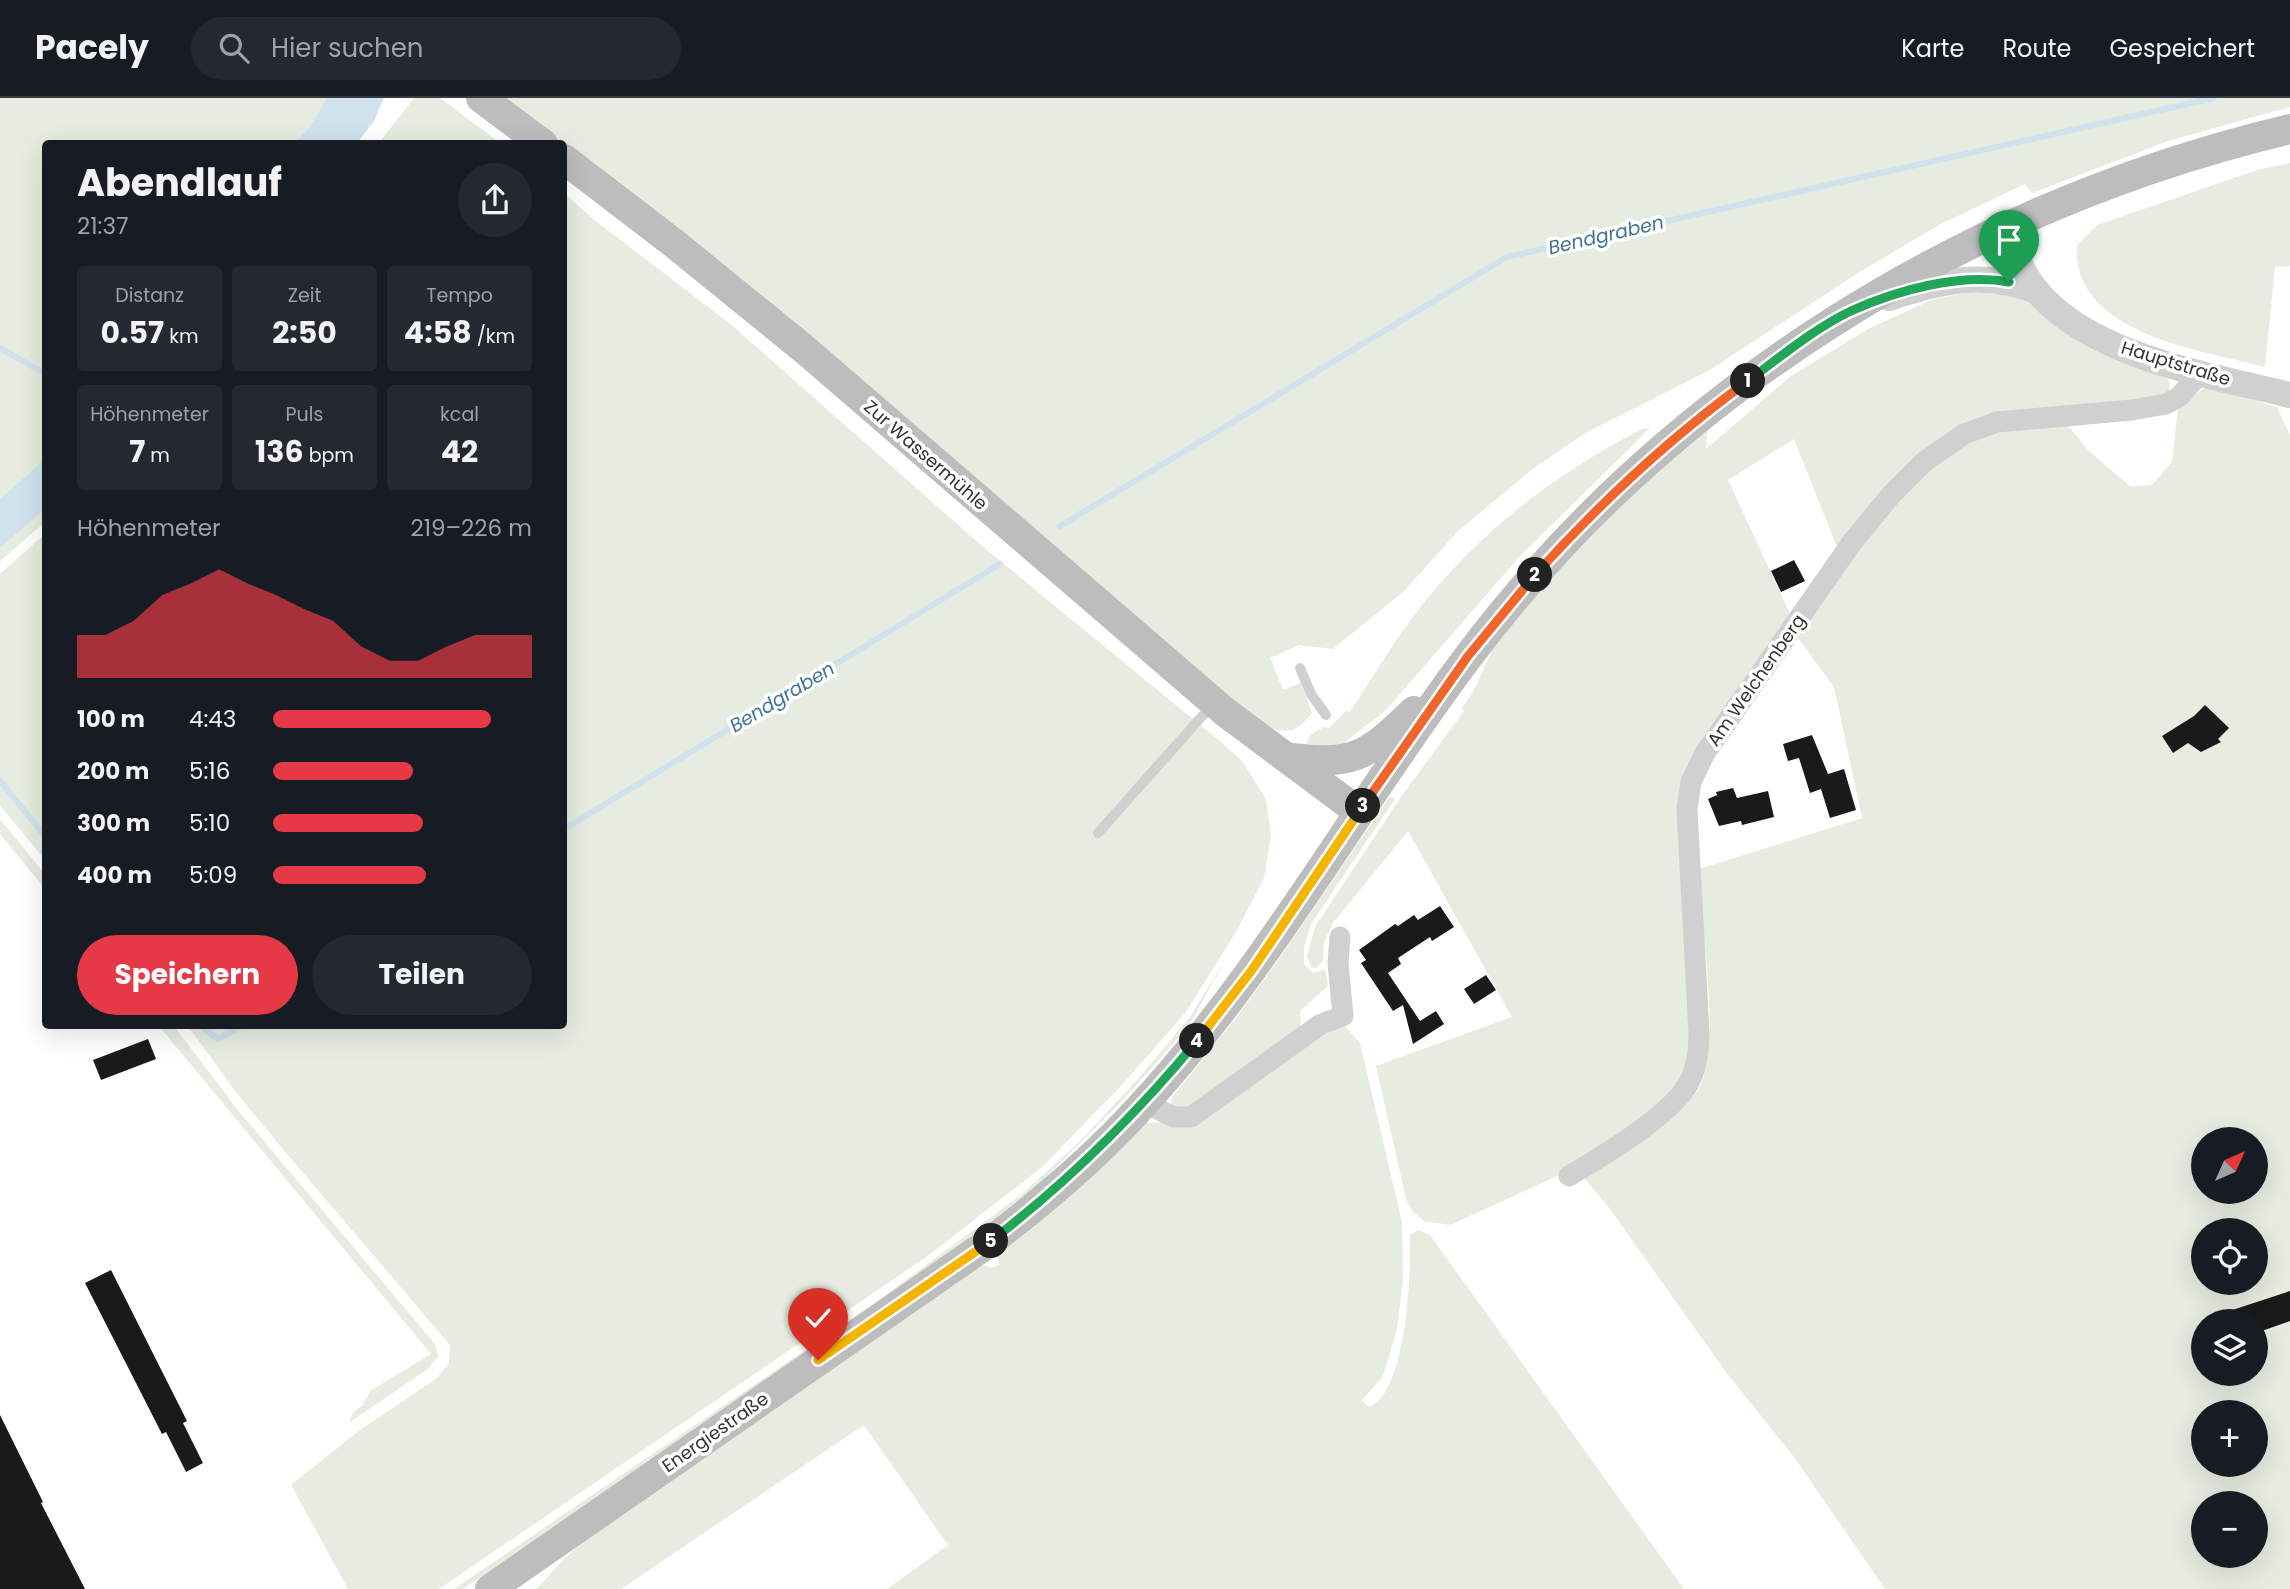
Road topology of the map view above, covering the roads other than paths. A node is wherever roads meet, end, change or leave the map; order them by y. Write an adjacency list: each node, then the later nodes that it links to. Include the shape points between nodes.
1 (481, 98): 3 (main road)
2 (2290, 129): 5 (main road, via 2158,165)
3 (538, 140)
4 (567, 161): 12 (main road, Zur Wassermühle, via 804,349)
5 (2004, 229): 6 (street, Hauptstraße); 7 (main road)
6 (2037, 291): 7 (street, Hauptstraße, via 1999,280 1960,279); 8 (street, Hauptstraße, via 2104,340)
7 (1851, 311): 10 (main road, via 1707,406 1577,530)
8 (2200, 373): 9 (street, Hauptstraße); 19 (street, Am Welchenberg, via 2180,396 2166,404 2012,420 1971,431 1911,474 1864,526 1705,753 1691,782 1687,821 1699,1033 1693,1075 1680,1096 1656,1116)
9 (2290, 395)
10 (1468, 656): 14 (main road, via 1362,754 1328,761); 15 (main road, Energiestraße)
11 (1300, 668): 13 (lane)
12 (1214, 703): 14 (main road, Zur Wassermühle); 16 (lane)
13 (1326, 716)
14 (1285, 757): 15 (main road, Zur Wassermühle)
15 (1359, 812): 18 (main road, Energiestraße, via 1252,970)
16 (1098, 834)
17 (1340, 937): 18 (street, via 1343,1016 1321,1024 1191,1117 1174,1116)
18 (1145, 1103): 20 (main road, Energiestraße, via 1074,1173 991,1241)
19 (1569, 1176)
20 (490, 1589)

